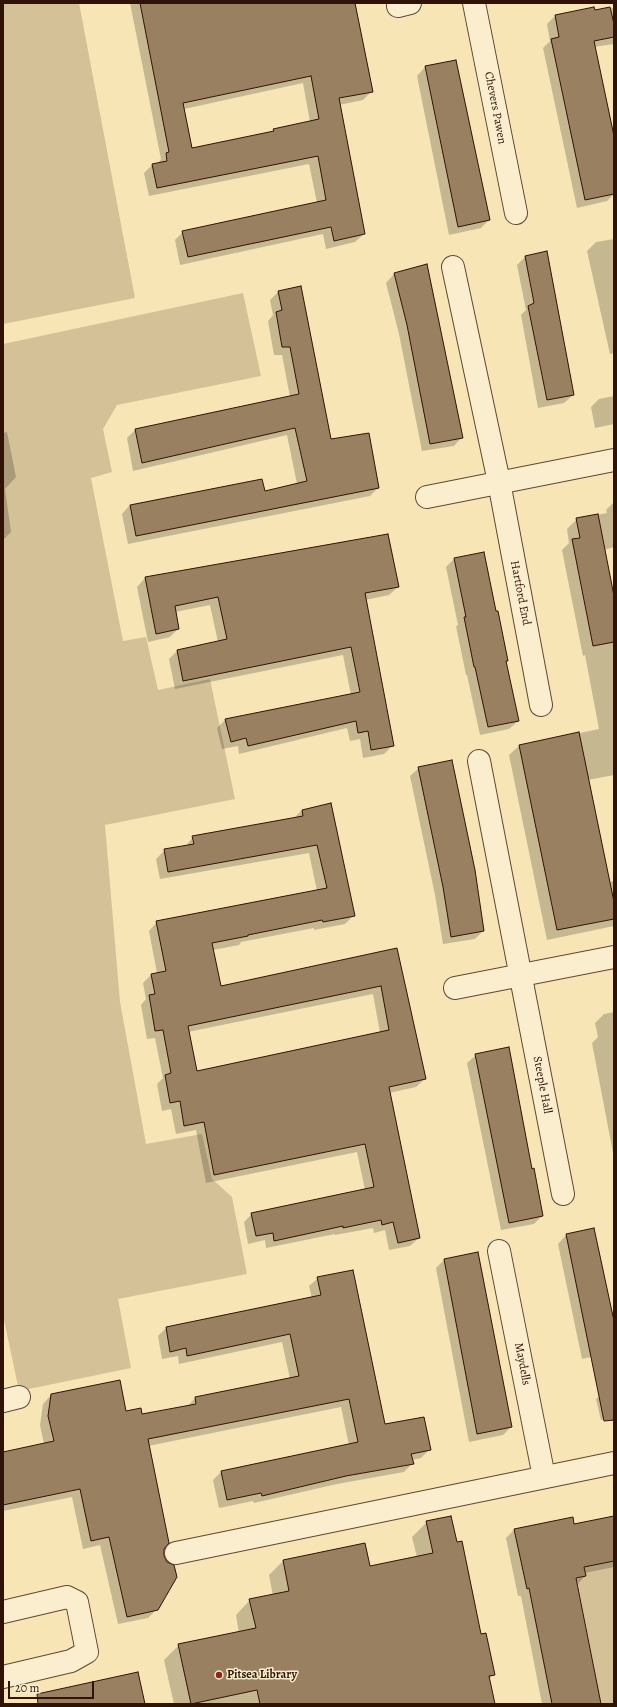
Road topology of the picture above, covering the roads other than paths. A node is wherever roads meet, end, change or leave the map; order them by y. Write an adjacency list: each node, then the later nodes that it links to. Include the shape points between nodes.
1 (474, 3): 2 (street, Chevers Pawen)
2 (516, 213)
3 (453, 267): 5 (street, Hartford End)
4 (614, 460): 5 (street)
5 (499, 482): 6 (street); 7 (street, Hartford End)
6 (427, 497)
7 (541, 705)
8 (479, 761): 10 (street, Steeple Hall)
9 (614, 957): 10 (street)
10 (520, 976): 11 (street); 12 (street, Steeple Hall)
11 (455, 988)
12 (563, 1194)
13 (499, 1251): 15 (street, Maydells)
14 (614, 1463): 15 (street)
15 (544, 1477): 16 (street)
16 (176, 1553)
17 (3, 1612): 18 (street, via 68,1597 77,1602 87,1652 71,1661)
18 (3, 1676)

